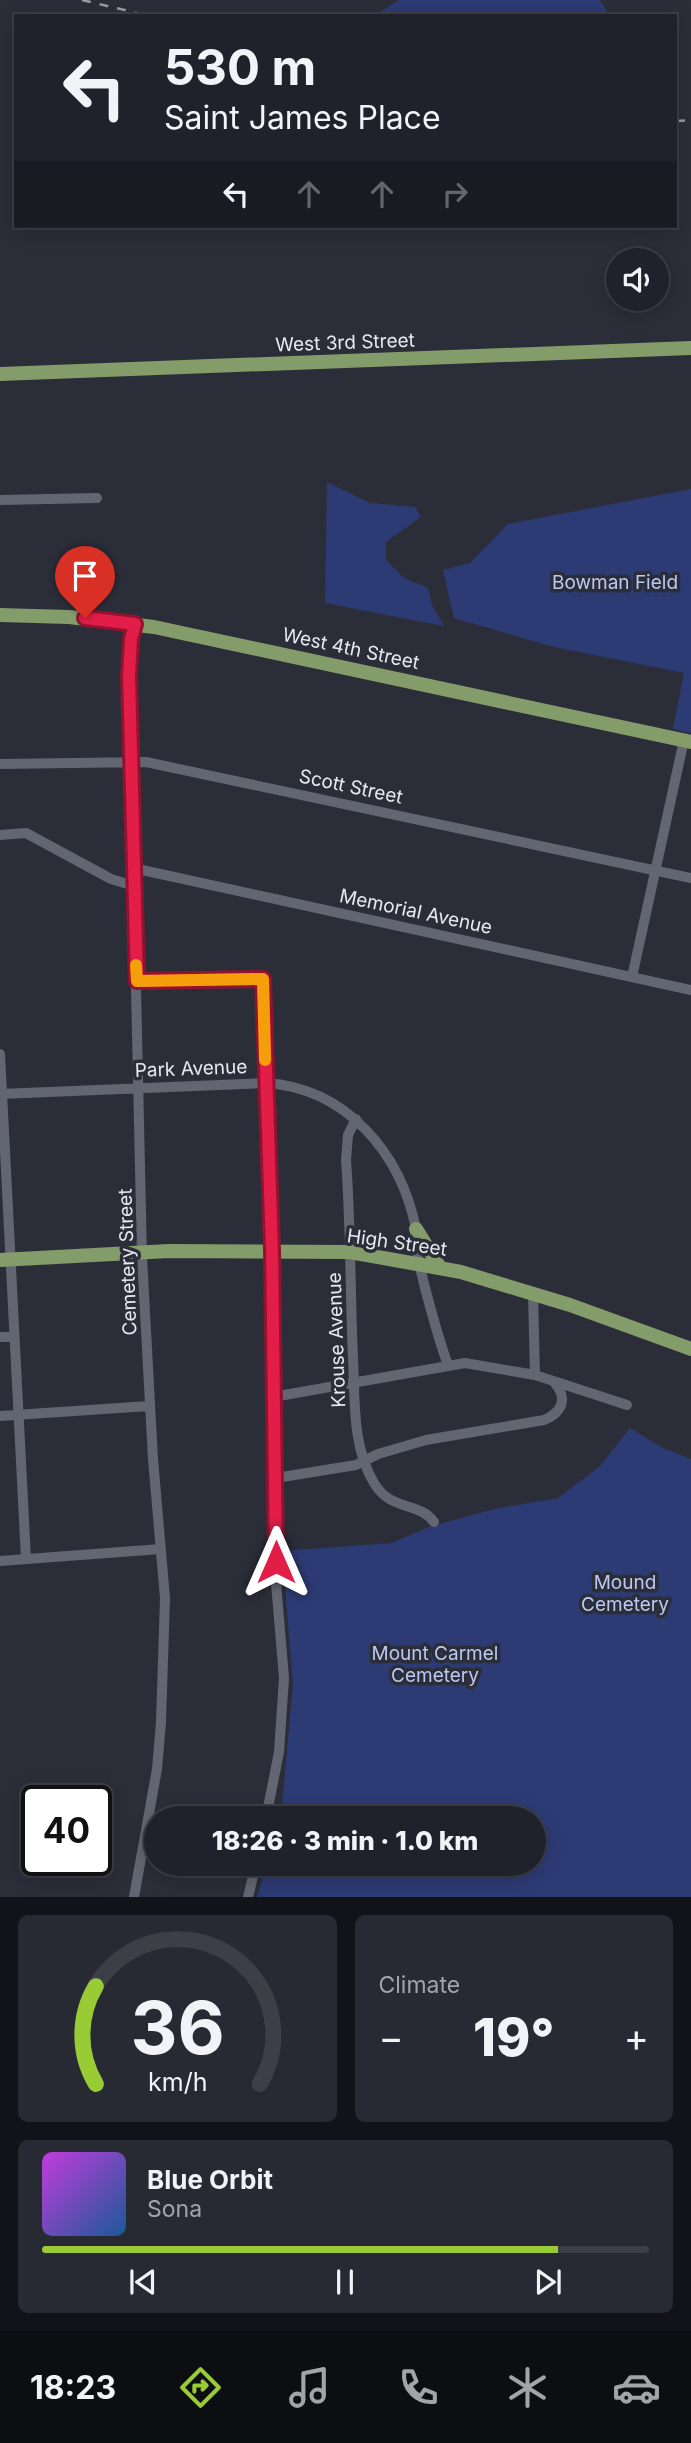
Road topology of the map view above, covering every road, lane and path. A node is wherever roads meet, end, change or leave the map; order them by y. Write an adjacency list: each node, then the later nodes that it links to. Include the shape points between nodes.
1 (691, 348): 2 (main road, West 3rd Street)
2 (0, 374)
3 (97, 498): 4 (street)
4 (0, 499)
5 (0, 615): 6 (main road, West 4th Street)
6 (135, 624): 7 (main road, West 4th Street); 8 (street, Cemetery Street, via 130,653)
7 (687, 741): 12 (street)
8 (131, 762): 9 (street, Scott Street); 11 (street, Cemetery Street); 12 (street, Scott Street, via 237,779)
9 (0, 764)
10 (0, 835): 14 (street, via 26,833 111,879)
11 (133, 868): 14 (street, Cemetery Street); 15 (street, Memorial Avenue)
12 (656, 870): 13 (street, Scott Street); 15 (street)
13 (691, 878)
14 (134, 886): 16 (street, Cemetery Street)
15 (632, 977): 17 (street, Memorial Avenue)
16 (137, 981): 19 (street, via 263,979); 20 (street, Cemetery Street)
17 (691, 990)
18 (0, 1055): 21 (street)
19 (266, 1083): 20 (street, Park Avenue); 22 (street, Park Avenue, via 307,1089); 25 (street)
20 (140, 1086): 21 (street, Park Avenue); 26 (street, Cemetery Street)
21 (1, 1094): 23 (street)
22 (356, 1119): 24 (street, Park Avenue, via 395,1167); 27 (street, Krouse Avenue, via 346,1149)
23 (4, 1198): 28 (street)
24 (416, 1229): 29 (street, Park Avenue, via 413,1234); 30 (main road)
25 (272, 1250): 26 (main road, High Street); 27 (main road, High Street); 39 (street)
26 (142, 1252): 28 (main road, High Street); 41 (street, Cemetery Street)
27 (350, 1252): 29 (main road, High Street); 38 (street, Krouse Avenue)
28 (5, 1259): 33 (street)
29 (421, 1262): 30 (main road, High Street); 35 (street, Park Avenue)
30 (439, 1266): 31 (main road, High Street)
31 (533, 1293): 34 (main road, High Street); 36 (street)
32 (0, 1337): 33 (street)
33 (14, 1337): 42 (street)
34 (691, 1349)
35 (448, 1365): 36 (street, via 485,1365); 38 (street)
36 (535, 1375): 37 (street)
37 (553, 1381): 40 (street); 44 (street, via 563,1403 544,1420 426,1440)
38 (354, 1383): 39 (street); 44 (street, Krouse Avenue)
39 (273, 1397): 45 (street)
40 (627, 1405)
41 (149, 1406): 42 (street); 47 (street, Cemetery Street)
42 (19, 1415): 43 (street); 48 (street)
43 (0, 1416)
44 (364, 1462): 45 (street); 46 (street, Krouse Avenue, via 388,1500 425,1513)
45 (276, 1478): 50 (street, via 276,1583 284,1700)
46 (434, 1522)
47 (161, 1549): 48 (street); 52 (street, Cemetery Street, via 165,1598 161,1722 153,1798)
48 (26, 1559): 49 (street)
49 (0, 1560)
50 (268, 1806)
51 (253, 1876): 53 (street)
52 (134, 1897)
53 (248, 1897)

